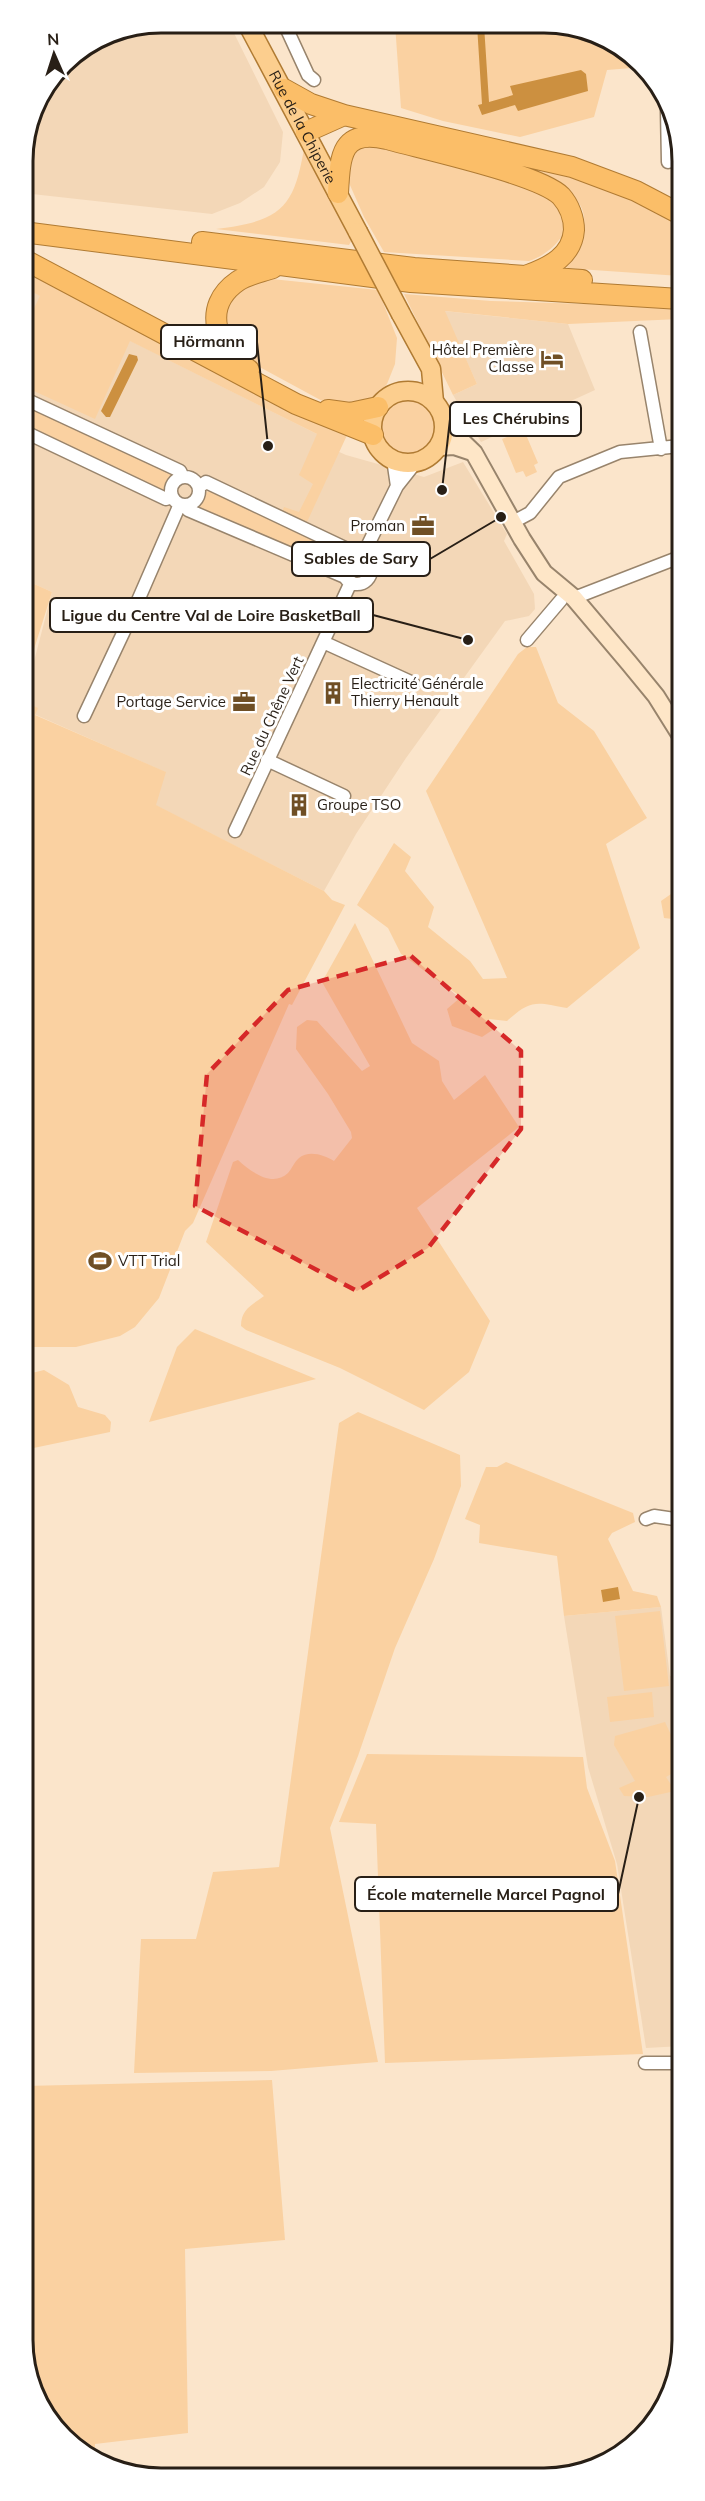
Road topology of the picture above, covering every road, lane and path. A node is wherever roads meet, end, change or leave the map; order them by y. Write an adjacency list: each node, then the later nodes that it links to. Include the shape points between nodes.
1 (253, 33): 4 (main road, Rue de la Chiperie)
2 (289, 33): 3 (street)
3 (314, 80)
4 (284, 89): 5 (highway, via 311,104); 7 (main road, Rue de la Chiperie)
5 (344, 115): 7 (highway); 10 (highway, via 572,166)
6 (667, 127): 8 (street)
7 (306, 132): 9 (main road, Rue de la Chiperie)
8 (668, 162)
9 (338, 193): 15 (highway, via 342,154 353,140 363,136 387,139 533,180 561,196 570,210 573,233 559,260); 19 (main road, Rue de la Chiperie, bridge)
10 (672, 210)
11 (33, 220): 15 (highway, via 368,263)
12 (33, 233): 14 (highway)
13 (33, 264): 25 (highway, via 296,404)
14 (282, 266): 17 (highway, via 458,286); 23 (highway, via 246,277 229,287 217,311 217,334 223,346 230,356 261,378 314,405 339,413)
15 (526, 276): 16 (highway)
16 (672, 285)
17 (672, 299)
18 (640, 332): 29 (street)
19 (427, 359): 20 (main road, via 424,377); 21 (main road)
20 (412, 391): 21 (main road); 23 (main road, via 393,394)
21 (435, 402): 24 (main road)
22 (33, 403): 33 (street, via 180,471)
23 (378, 407): 25 (main road)
24 (444, 424): 27 (main road); 30 (main road)
25 (373, 435): 31 (main road, via 384,453)
26 (33, 436): 36 (street, via 166,499)
27 (438, 447): 30 (main road, via 458,446); 32 (main road)
28 (672, 447): 29 (street)
29 (661, 449): 37 (street, via 620,452 559,477 530,513)
30 (474, 453): 37 (main road)
31 (393, 459): 32 (main road); 34 (street)
32 (416, 462): 34 (street)
33 (183, 477): 35 (street, via 192,478); 36 (street, via 172,487)
34 (397, 486): 38 (street)
35 (199, 487): 36 (street, via 198,497); 38 (street, via 207,482)
36 (181, 502): 40 (street, via 188,510); 45 (street)
37 (513, 522): 41 (main road, via 540,584)
38 (357, 557): 40 (street, via 344,564); 40 (street, via 369,565 370,576 359,584)
39 (672, 560): 41 (street)
40 (348, 579): 43 (street, Rue du Chêne Vert)
41 (570, 600): 42 (street); 46 (main road, via 656,696)
42 (527, 640)
43 (323, 642): 44 (street); 47 (street, Rue du Chêne Vert)
44 (413, 682)
45 (84, 716)
46 (672, 722)
47 (267, 760): 48 (street); 49 (street, Rue du Chêne Vert)
48 (345, 796)
49 (236, 831)
50 (646, 1519): 51 (street)
51 (672, 1519)
52 (672, 2063): 53 (street)
53 (645, 2064)

